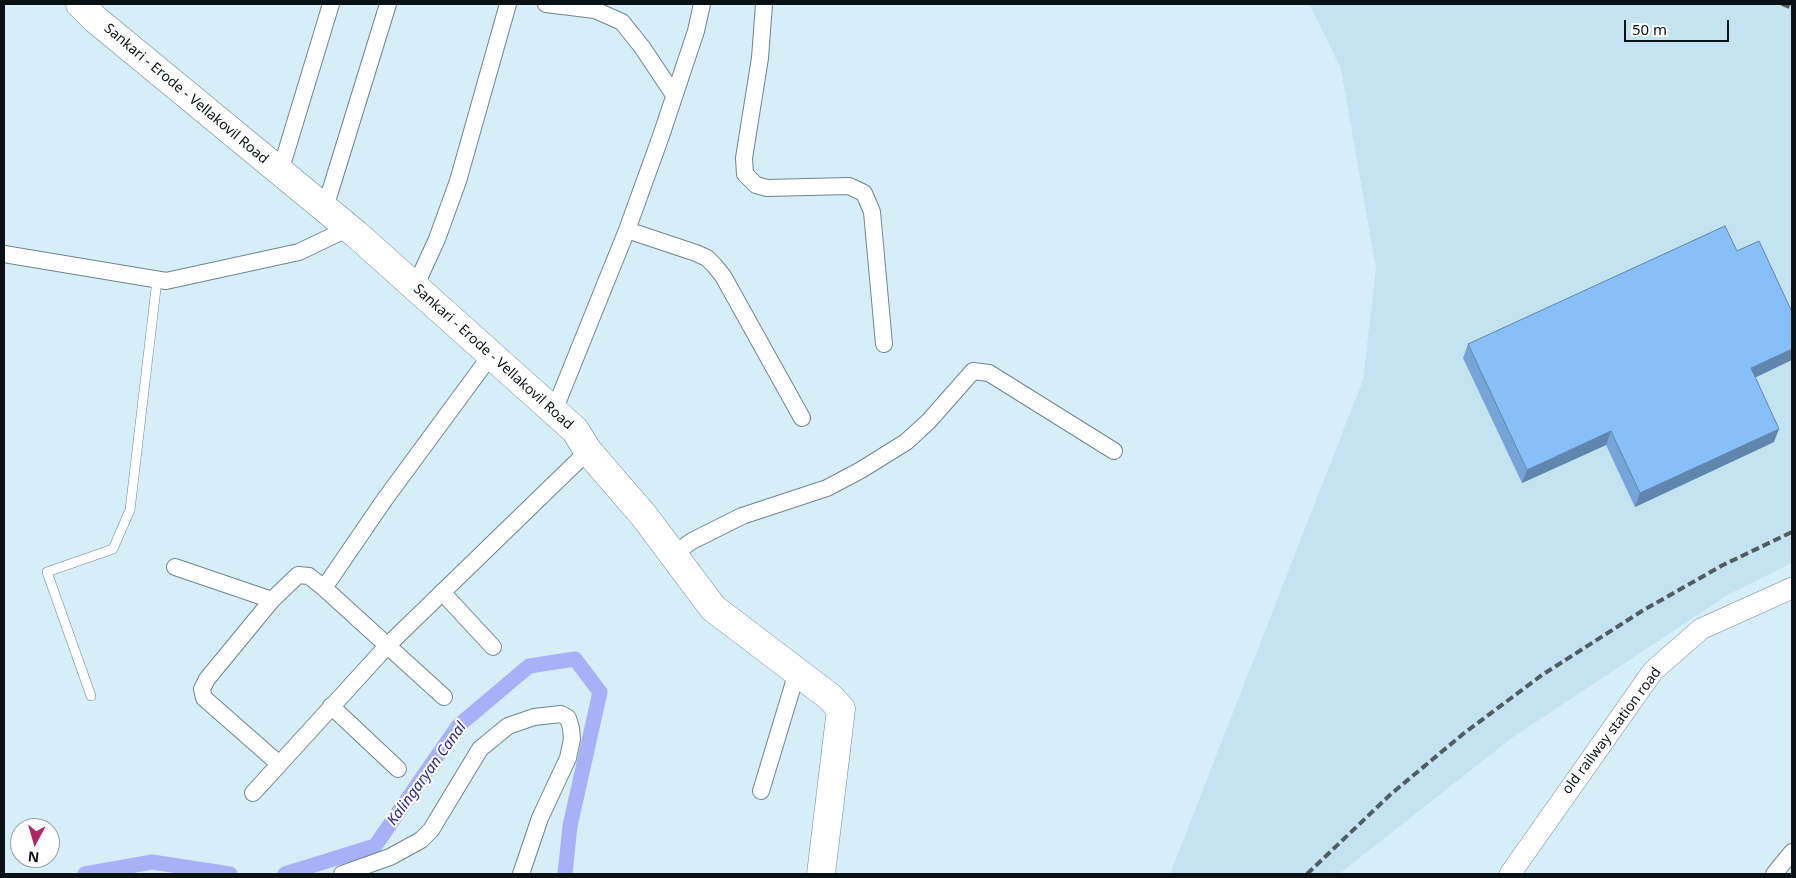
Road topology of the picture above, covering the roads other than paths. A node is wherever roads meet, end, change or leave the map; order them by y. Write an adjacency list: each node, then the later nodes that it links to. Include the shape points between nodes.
1 (80, 4): 9 (highway, Sankari - Erode - Vellakovil Road)
2 (331, 4): 9 (street)
3 (388, 4): 10 (street)
4 (508, 4): 15 (street, via 458,181)
5 (546, 4): 8 (street, via 594,10 622,22)
6 (702, 4): 8 (street)
7 (764, 4): 16 (street, via 760,58 744,158 745,174 756,185 767,188 850,186 864,193 872,212)
8 (674, 95): 12 (street)
9 (280, 172): 10 (highway, Sankari - Erode - Vellakovil Road)
10 (324, 208): 11 (highway, Sankari - Erode - Vellakovil Road)
11 (349, 228): 14 (street, via 299,252 166,282); 15 (highway, Sankari - Erode - Vellakovil Road)
12 (626, 230): 18 (street); 19 (street, via 696,253 714,265)
13 (4, 254): 14 (street)
14 (157, 280): 31 (lane, via 130,510 112,549 47,572)
15 (415, 287): 17 (highway, Sankari - Erode - Vellakovil Road)
16 (884, 344)
17 (491, 354): 18 (highway, Sankari - Erode - Vellakovil Road); 24 (street)
18 (554, 411): 20 (highway, Sankari - Erode - Vellakovil Road, via 574,430)
19 (802, 418)
20 (588, 451): 22 (highway, Sankari - Erode - Vellakovil Road, via 645,517); 26 (street)
21 (1114, 451): 22 (street, via 989,373 973,371 906,442 862,470 827,488 742,516)
22 (672, 555): 30 (highway, Sankari - Erode - Vellakovil Road, via 713,608)
23 (175, 567): 27 (street)
24 (324, 588): 27 (street, via 309,576 298,575); 28 (street)
25 (1792, 588): 42 (street, old railway station road, via 1701,629 1653,671)
26 (442, 592): 28 (street); 29 (street)
27 (272, 600): 34 (street, via 207,679 202,690 204,698)
28 (388, 645): 32 (street); 33 (street)
29 (493, 647)
30 (797, 672): 36 (street); 41 (highway, Sankari - Erode - Vellakovil Road, via 841,709)
31 (91, 696)
32 (444, 698)
33 (331, 706): 34 (street); 35 (street)
34 (278, 763): 37 (street)
35 (398, 769)
36 (761, 791)
37 (253, 793)
38 (1792, 852): 43 (street)
39 (342, 874): 40 (street, via 390,857 421,840 480,749 508,726 534,717 561,714 568,718 571,728 568,758 540,818)
40 (521, 874)
41 (821, 874)
42 (1510, 874)
43 (1774, 874)

